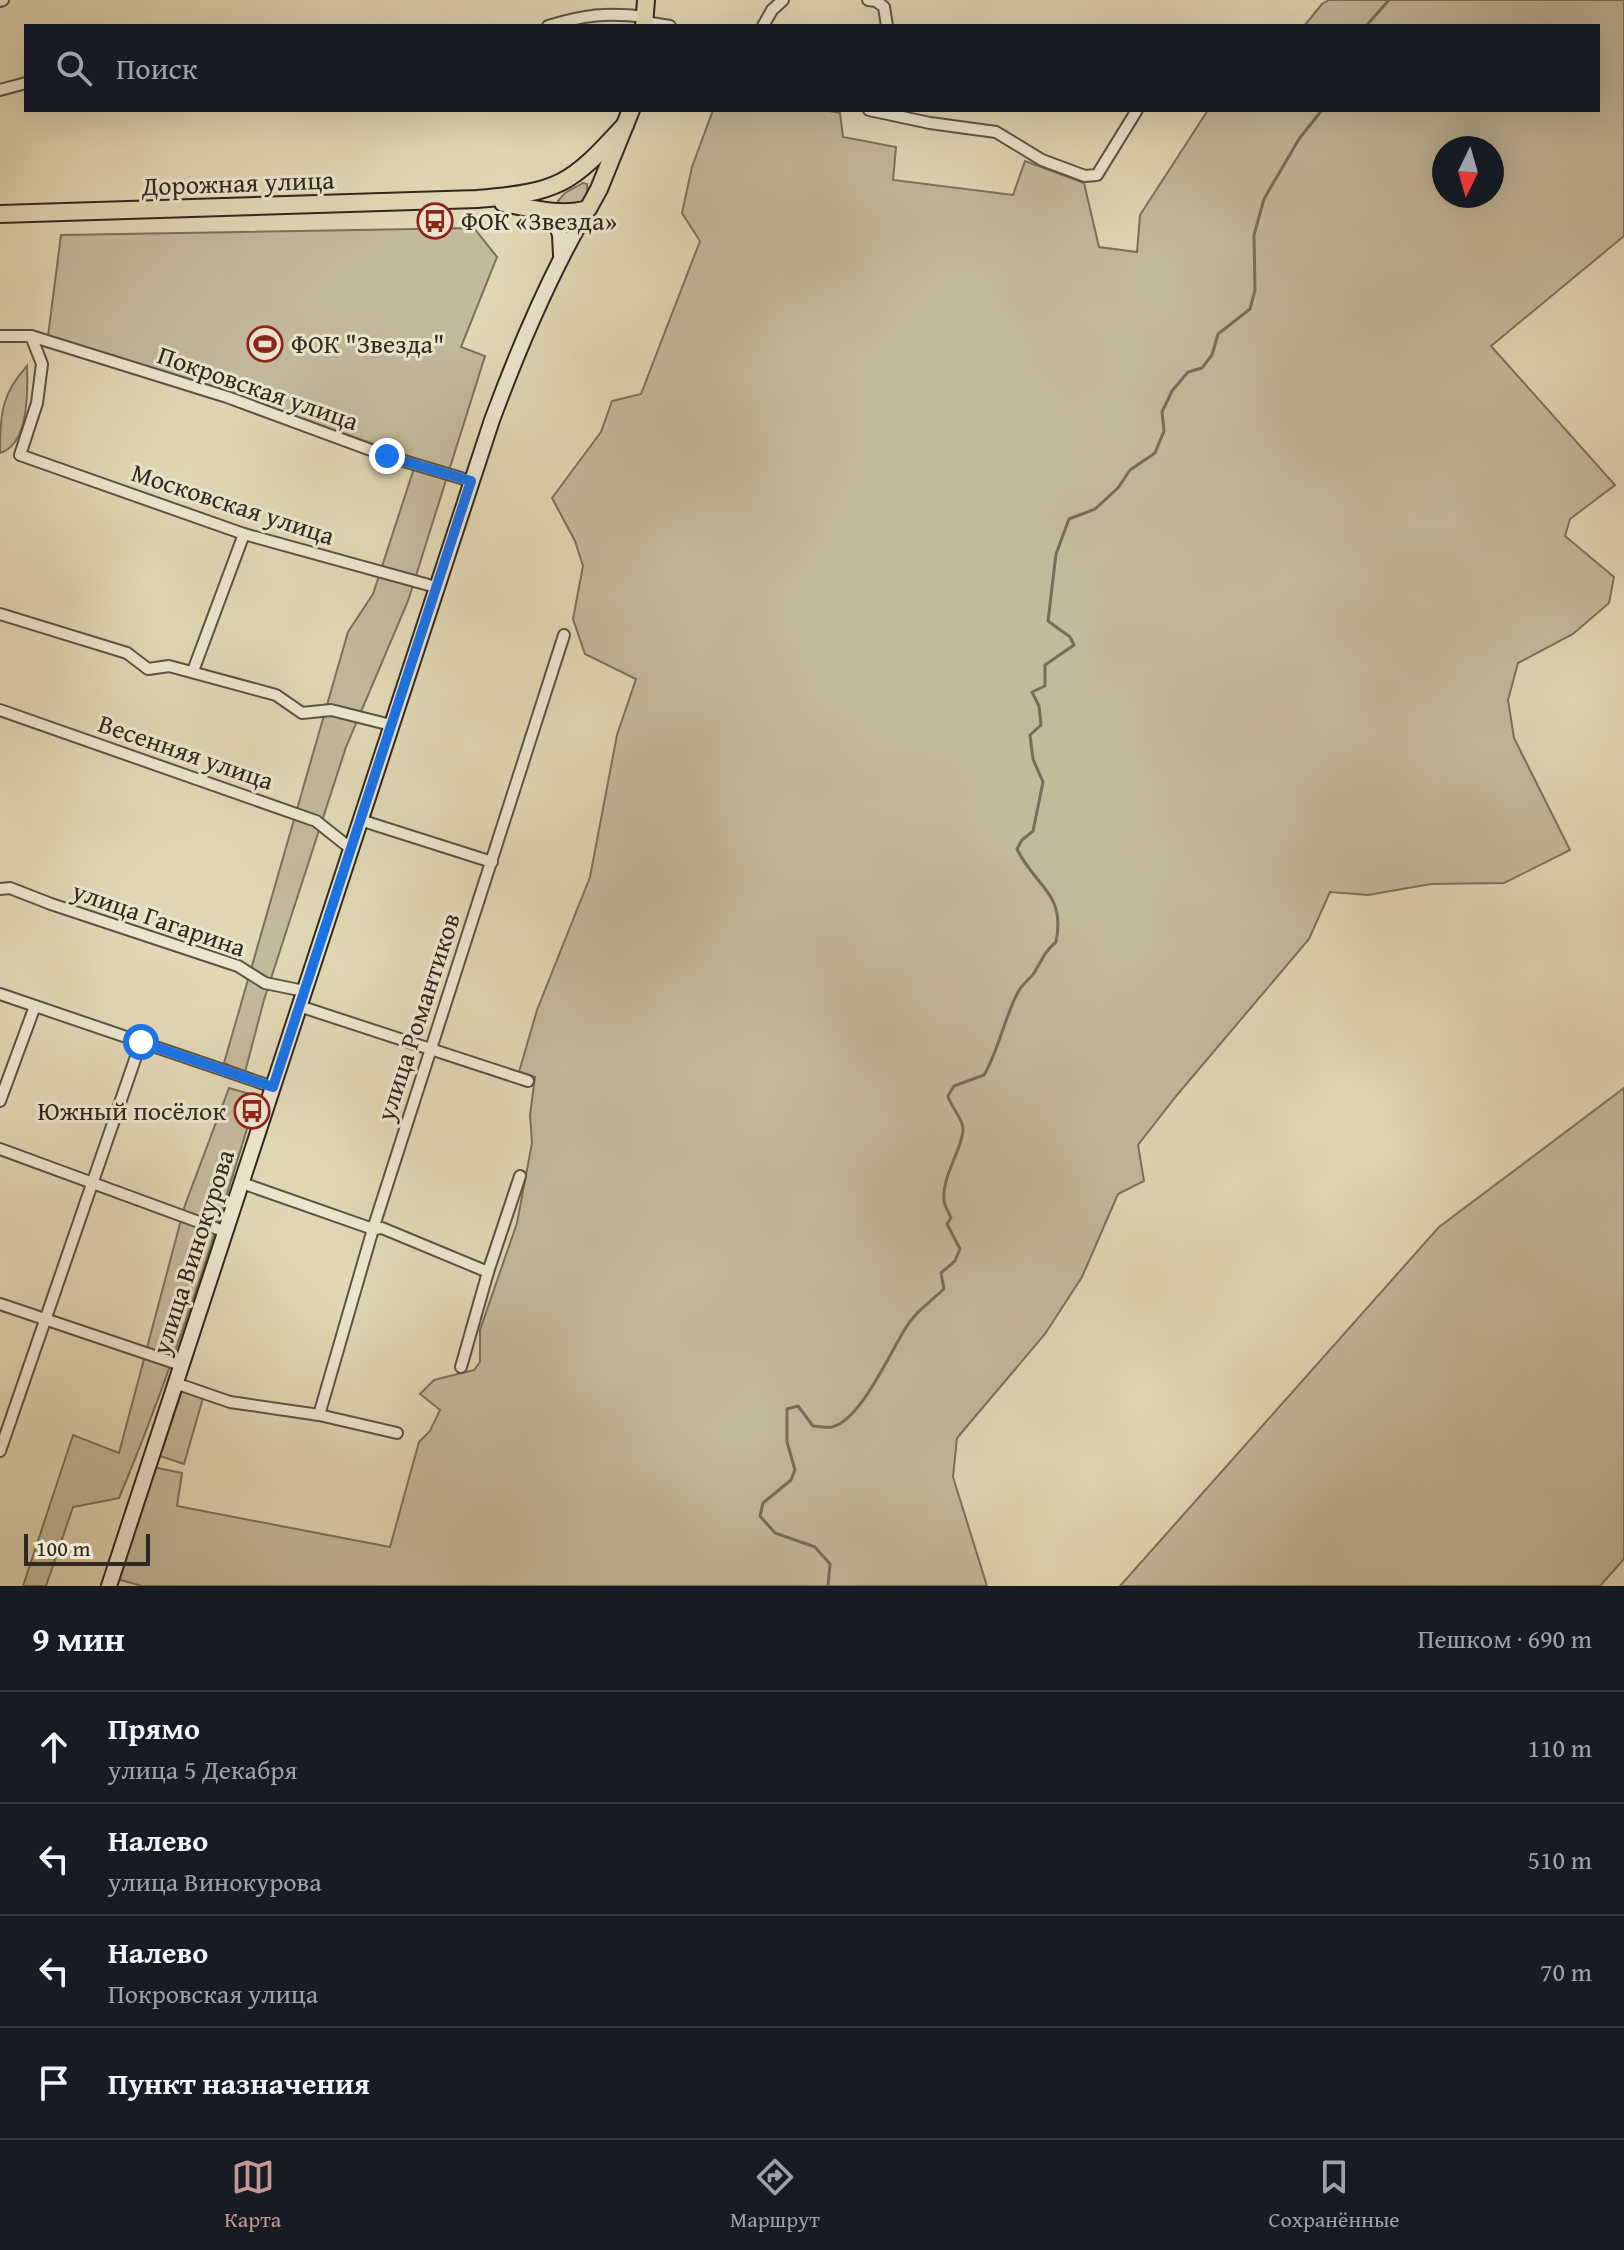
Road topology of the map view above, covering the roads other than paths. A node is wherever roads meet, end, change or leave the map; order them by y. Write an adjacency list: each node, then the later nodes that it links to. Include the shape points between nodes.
1 (783, 0): 6 (street)
2 (868, 0): 7 (street, via 884,7)
3 (645, 16): 4 (street, via 606,13); 5 (street)
4 (555, 24)
5 (665, 24)
6 (764, 24)
7 (887, 24)
8 (24, 84): 9 (street)
9 (0, 90)
10 (878, 112): 11 (street, via 996,132 1042,160 1085,176 1097,175 1105,165)
11 (1136, 112)
12 (628, 118): 13 (main road, via 588,165); 15 (main road)
13 (566, 181): 14 (main road, via 528,194); 15 (main road, via 587,178 594,184); 16 (main road)
14 (477, 199): 16 (main road); 17 (main road, Дорожная улица)
15 (592, 201): 16 (main road, via 575,213); 18 (main road, улица Винокурова)
16 (552, 211): 18 (main road)
17 (0, 214)
18 (561, 255): 21 (main road, улица Винокурова, via 515,357)
19 (0, 336): 20 (street, Покровская улица)
20 (31, 336): 21 (street, Покровская улица); 22 (street, Московская улица, via 42,364 37,403 20,455)
21 (471, 481): 23 (main road, улица Винокурова)
22 (244, 534): 23 (street, Московская улица); 26 (street)
23 (436, 587): 28 (main road, улица Винокурова)
24 (0, 614): 26 (street, via 127,653 148,669)
25 (564, 635): 31 (street, улица Романтиков)
26 (193, 671): 28 (street, via 276,695 302,713 331,710)
27 (0, 710): 30 (street, Весенняя улица, via 316,821)
28 (391, 725): 29 (main road, улица Винокурова)
29 (360, 820): 30 (main road, улица Винокурова); 31 (street)
30 (350, 848): 33 (main road, улица Винокурова)
31 (492, 862): 38 (street, улица Романтиков)
32 (0, 889): 33 (street, улица Гагарина, via 10,888 238,966 265,983)
33 (304, 991): 36 (main road, улица Винокурова)
34 (0, 994): 35 (street)
35 (35, 1006): 37 (street); 41 (street)
36 (299, 1006): 38 (street); 40 (main road, улица Винокурова)
37 (141, 1042): 40 (street); 45 (street)
38 (430, 1050): 39 (street); 46 (street, улица Романтиков)
39 (528, 1081)
40 (273, 1087): 44 (main road, улица Винокурова)
41 (0, 1101)
42 (0, 1149): 45 (street)
43 (520, 1176): 48 (street)
44 (242, 1183): 46 (street); 47 (main road, улица Винокурова)
45 (92, 1184): 47 (street); 50 (street)
46 (373, 1229): 48 (street, via 382,1228); 54 (street, улица Романтиков)
47 (226, 1232): 51 (main road, улица Винокурова)
48 (488, 1272): 52 (street)
49 (0, 1304): 50 (street)
50 (46, 1318): 51 (street); 56 (street)
51 (181, 1365): 53 (main road, улица Винокурова)
52 (461, 1367)
53 (175, 1383): 54 (street, via 230,1402); 57 (main road, улица Винокурова)
54 (319, 1415): 55 (street)
55 (397, 1433)
56 (0, 1451)
57 (109, 1586)

